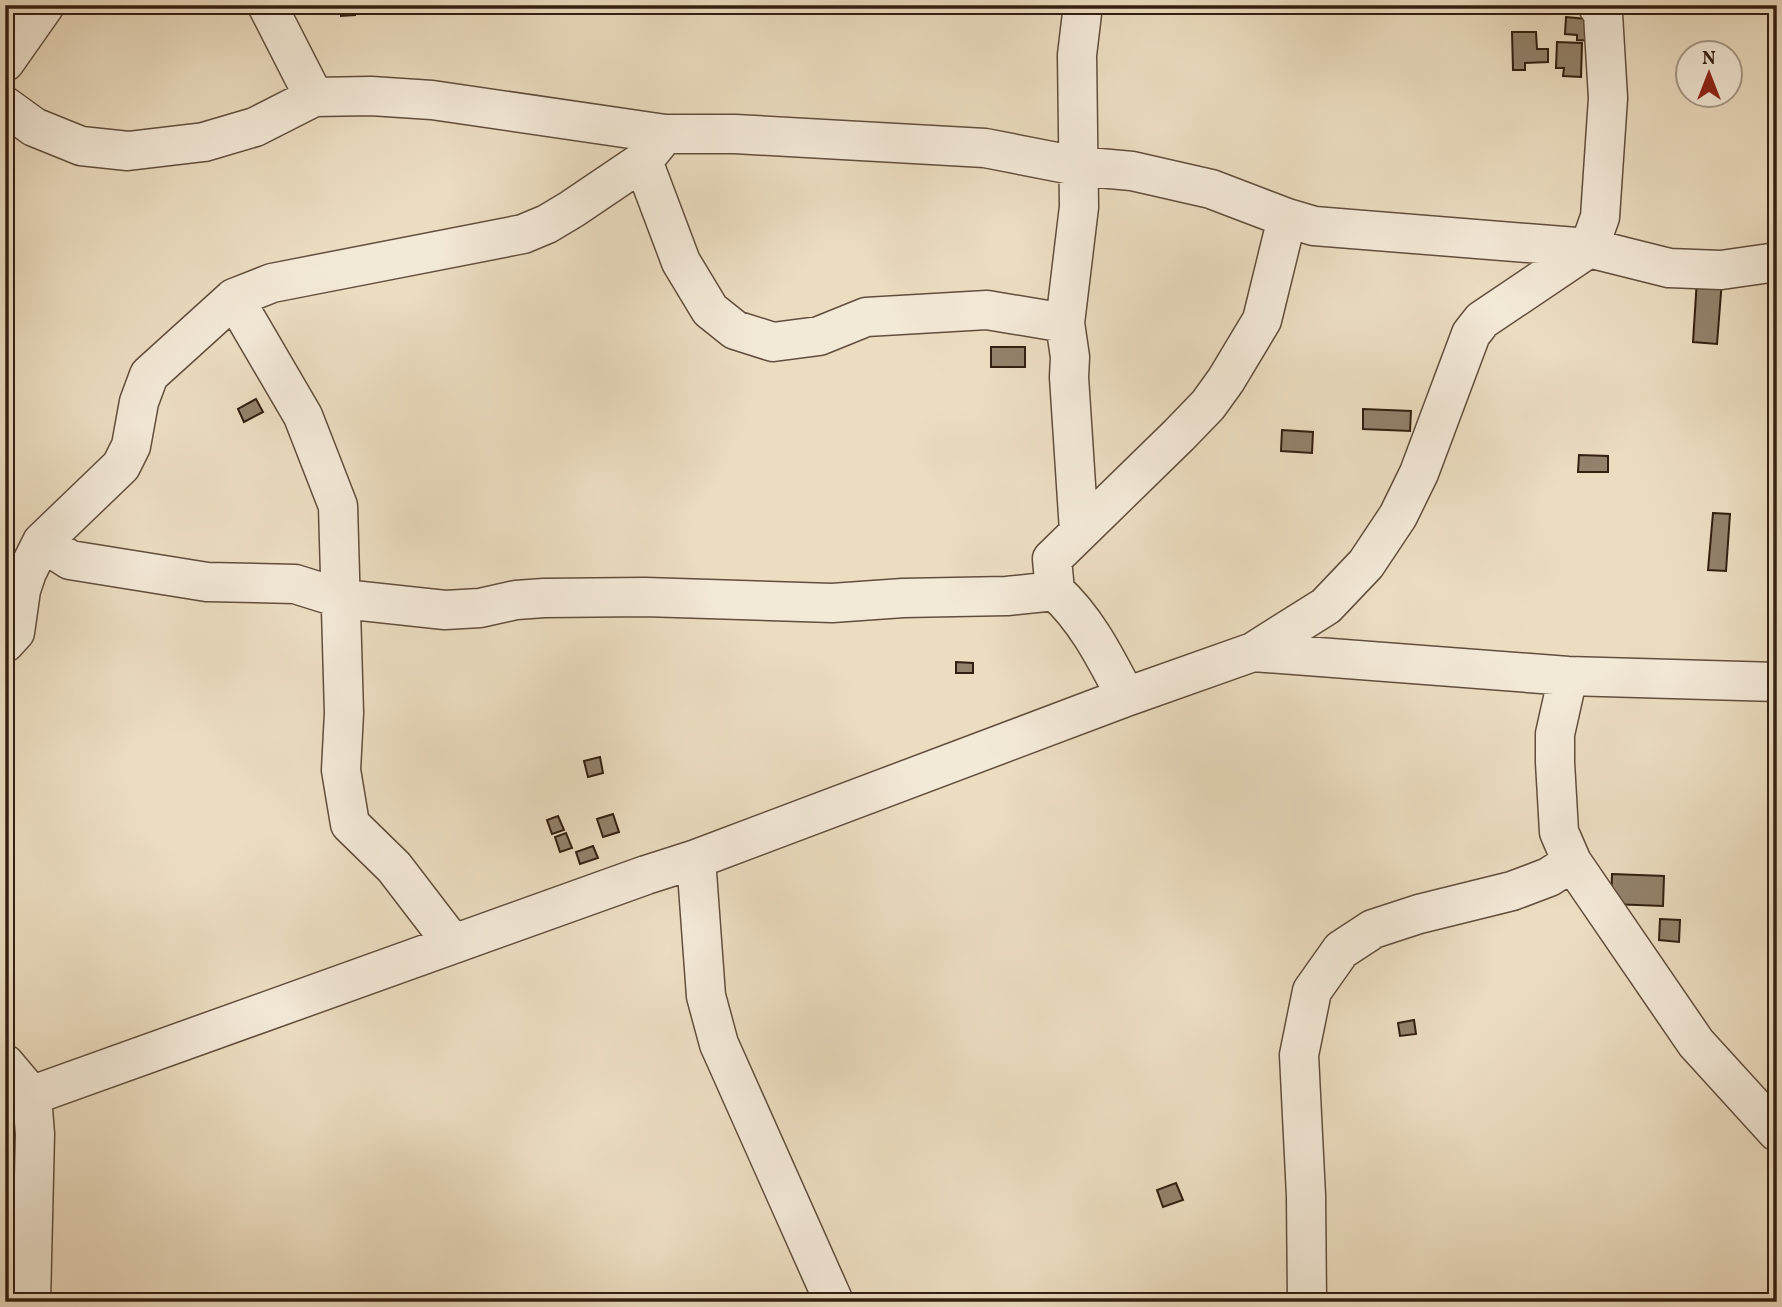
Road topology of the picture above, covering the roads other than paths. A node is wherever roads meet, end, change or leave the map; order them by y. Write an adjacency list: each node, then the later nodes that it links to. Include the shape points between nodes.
1 (45, 5): 5 (street)
2 (267, 5): 6 (street)
3 (1083, 5): 9 (street, via 1077,55)
4 (1597, 5): 11 (street, via 1603,14 1608,98 1601,217)
5 (5, 62)
6 (314, 97): 7 (street, via 255,127 204,142 128,150 81,146 34,127); 8 (street, via 432,100)
7 (5, 106)
8 (654, 148): 9 (street, via 734,134 985,148); 13 (street, via 572,209 523,234 272,283); 14 (street, via 681,262 710,310 734,330 773,342 819,337 866,317 987,310)
9 (1077, 166): 10 (street, via 1132,171 1211,189); 14 (street, via 1079,207)
10 (1287, 218): 11 (street, via 1314,226); 15 (street, via 1262,320 1226,380 1180,435)
11 (1589, 248): 12 (street, via 1669,268 1721,270); 20 (street, via 1482,320 1471,334 1419,473 1366,564 1326,606)
12 (1777, 262)
13 (234, 298): 16 (street, via 149,375 131,446 121,466); 18 (street, via 303,416 338,506)
14 (1065, 323): 15 (street)
15 (1079, 531): 17 (street)
16 (42, 542): 18 (street, via 70,560 207,582 295,584); 19 (street, via 21,590 15,632)
17 (1054, 575): 18 (street, via 1007,596 832,603 544,598 445,610); 23 (street)
18 (343, 599): 26 (street, via 341,770 350,824 394,867)
19 (5, 643)
20 (1253, 652): 21 (street); 23 (street)
21 (1567, 676): 22 (street); 25 (street, via 1555,734 1555,762 1559,832)
22 (1777, 682)
23 (1126, 697): 24 (street)
24 (696, 859): 26 (street); 31 (street, via 706,996 719,1044)
25 (1572, 862): 29 (street, via 1696,1043); 32 (street, via 1512,891 1373,929 1341,950 1312,991 1299,1055)
26 (453, 944): 28 (street)
27 (5, 1064): 28 (street)
28 (18, 1100): 30 (street, via 35,1145)
29 (1777, 1132)
30 (31, 1302)
31 (834, 1302)
32 (1307, 1302)

